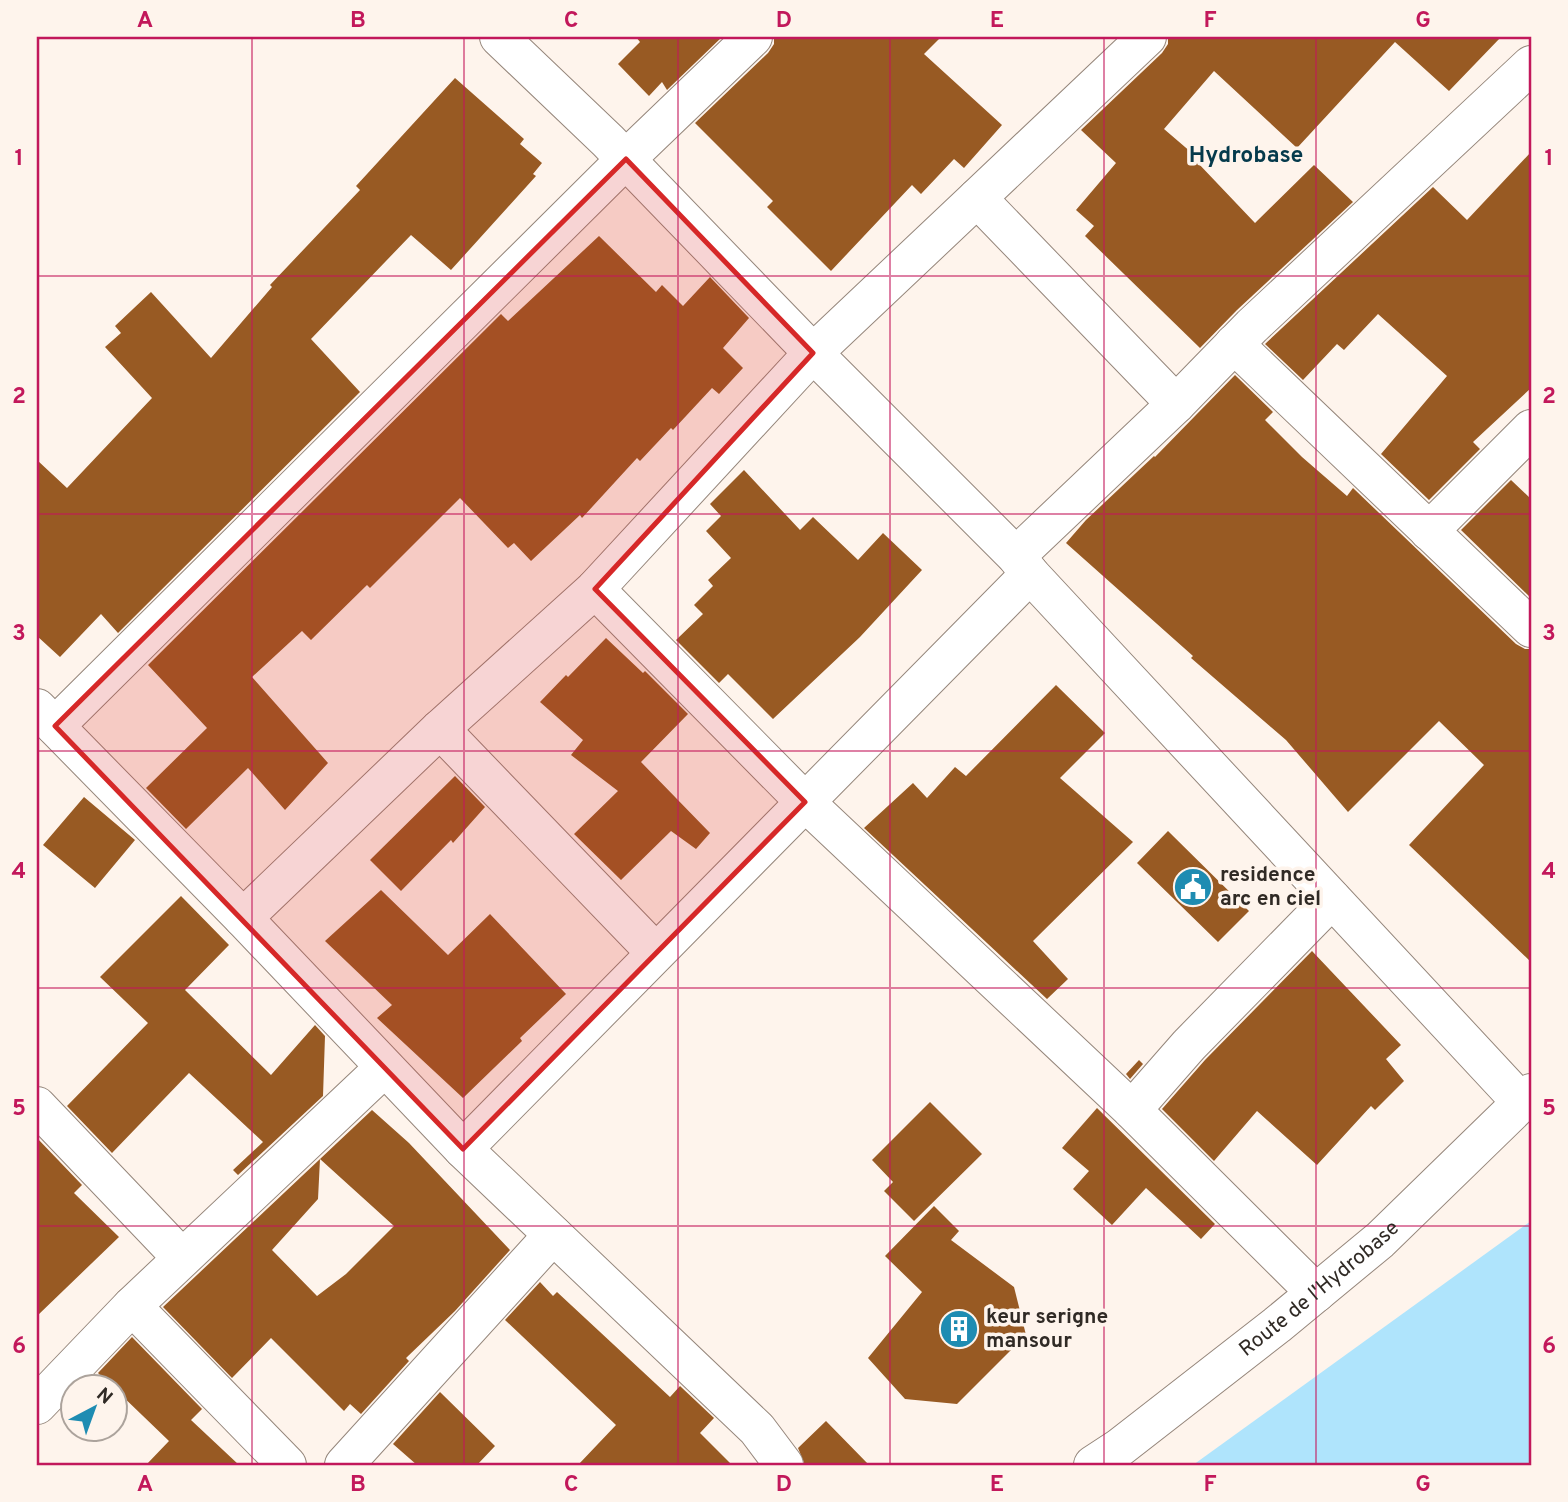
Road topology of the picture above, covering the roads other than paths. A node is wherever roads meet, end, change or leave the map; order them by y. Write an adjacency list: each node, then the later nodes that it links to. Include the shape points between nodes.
1 (499, 37): 7 (street)
2 (752, 37): 7 (street)
3 (1514, 37): 5 (street)
4 (1143, 38): 8 (street)
5 (1531, 54)
6 (1531, 65): 9 (street)
7 (626, 159): 10 (street); 17 (street)
8 (977, 198): 10 (street); 11 (street)
9 (1234, 344): 11 (street); 13 (street)
10 (813, 353): 14 (street); 15 (street)
11 (1176, 404): 14 (street)
12 (1531, 429): 13 (street)
13 (1429, 531): 16 (street)
14 (1023, 565): 19 (street); 20 (street)
15 (595, 589): 18 (street); 19 (street)
16 (1531, 628)
17 (46, 717): 21 (street)
18 (440, 729): 21 (street); 22 (street)
19 (805, 802): 22 (street); 26 (street)
20 (1332, 899): 24 (street); 26 (street)
21 (243, 918): 23 (street)
22 (655, 952): 27 (street)
23 (384, 1068): 27 (street); 29 (street)
24 (1527, 1098): 30 (street, Route de l'Hydrobase, via 1380,1240)
25 (37, 1106): 29 (street)
26 (1132, 1110): 30 (street)
27 (463, 1149): 28 (street)
28 (553, 1235): 33 (street); 35 (street, via 757,1429)
29 (182, 1258): 31 (street)
30 (1316, 1293): 36 (street, Route de l'Hydrobase)
31 (132, 1306): 32 (street); 34 (street)
32 (37, 1405)
33 (360, 1459)
34 (286, 1465)
35 (784, 1465)
36 (1093, 1465)

